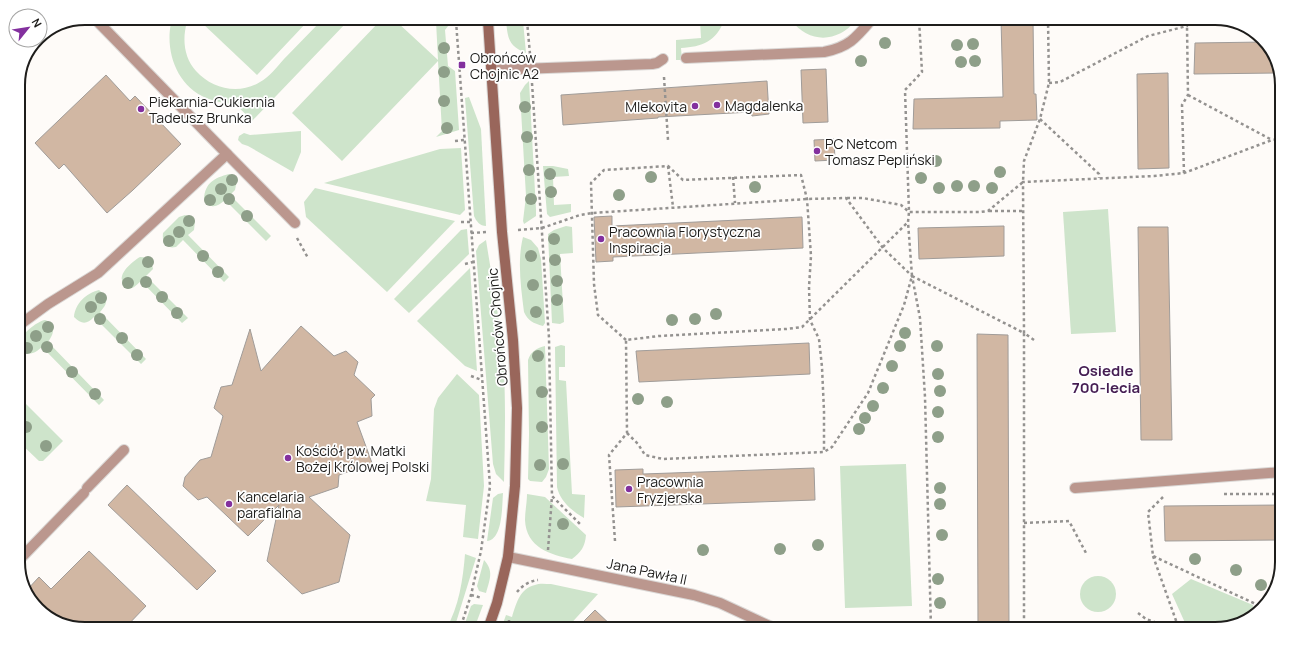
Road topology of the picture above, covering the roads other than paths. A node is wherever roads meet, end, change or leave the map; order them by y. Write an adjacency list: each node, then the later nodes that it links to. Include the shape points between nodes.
1 (101, 25): 7 (street)
2 (488, 25): 6 (street, Obrońców Chojnic)
3 (868, 25): 4 (street, via 847,45 836,50)
4 (686, 58)
5 (662, 59): 6 (street, via 652,64)
6 (492, 70): 14 (street, Obrońców Chojnic, via 517,408 515,486)
7 (227, 154): 8 (street); 9 (street, via 98,273)
8 (295, 228)
9 (25, 321)
10 (124, 450): 13 (street)
11 (1275, 473): 12 (street)
12 (1075, 488)
13 (25, 554)
14 (508, 557): 15 (street, Obrońców Chojnic); 16 (street, Jana Pawła II, via 694,595 720,603)
15 (490, 622)
16 (761, 622)

